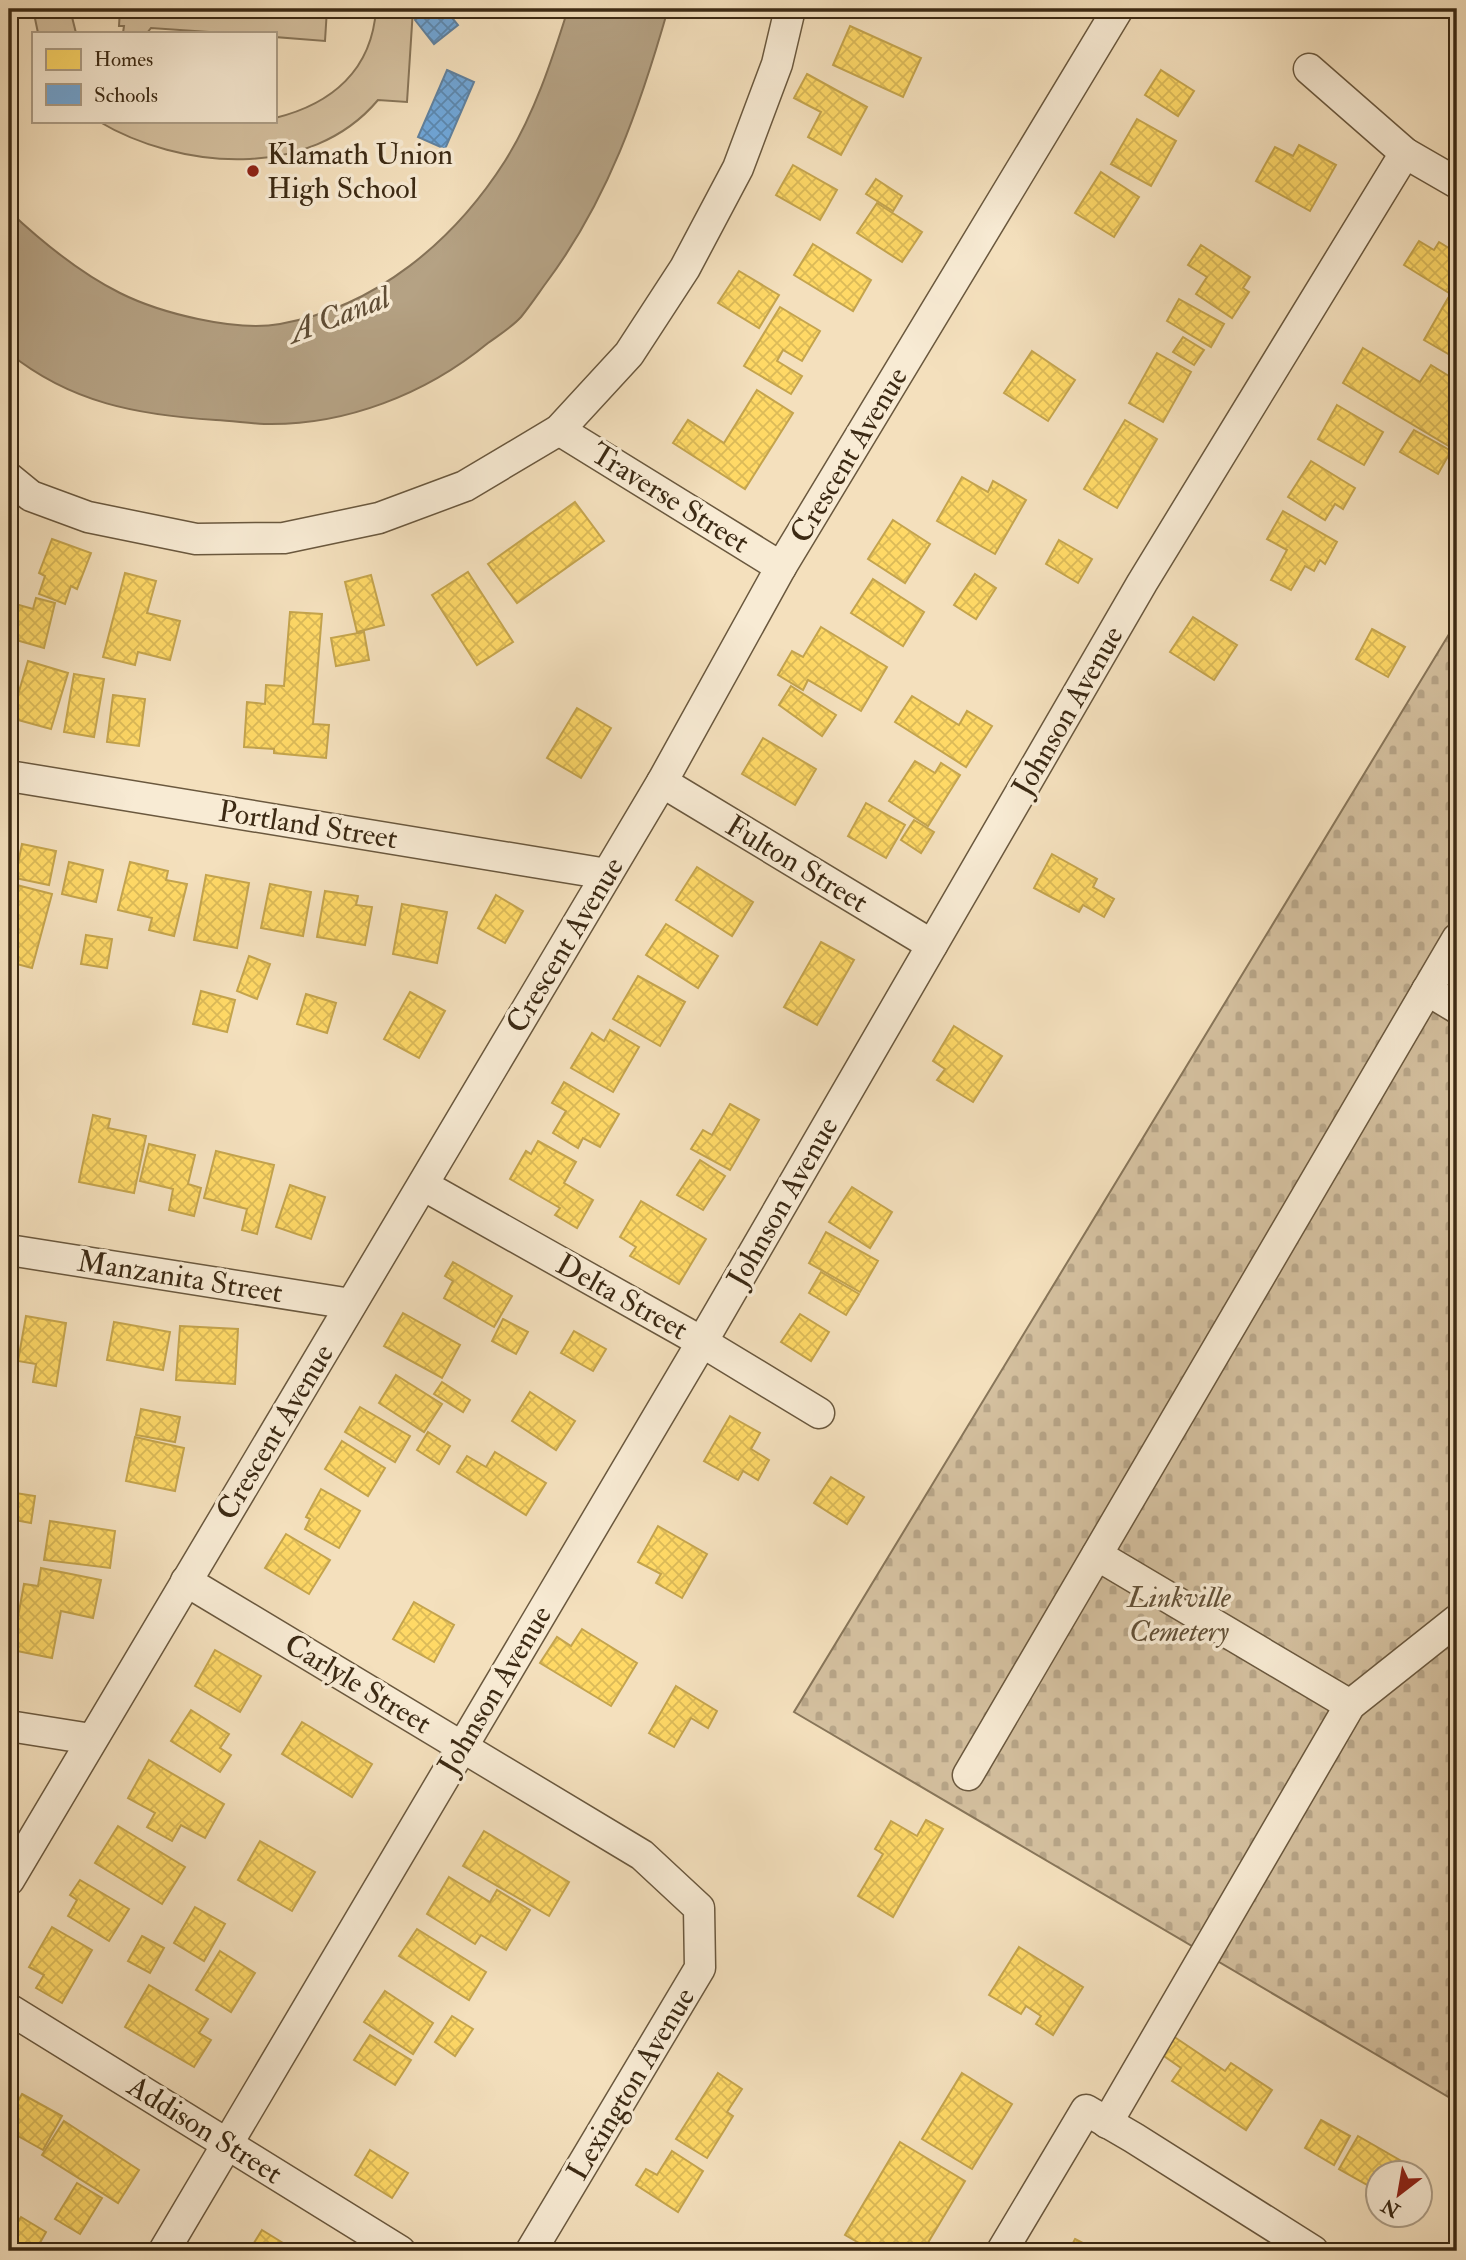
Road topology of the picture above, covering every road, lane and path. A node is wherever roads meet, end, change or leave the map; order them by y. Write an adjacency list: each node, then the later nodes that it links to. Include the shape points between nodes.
1 (790, 9): 6 (street, via 776,64 738,168 685,268 629,354)
2 (1118, 9): 8 (street, Crescent Avenue)
3 (1309, 69): 4 (street)
4 (1405, 153): 5 (street); 13 (street, Johnson Avenue, via 1149,571)
5 (1457, 183)
6 (559, 430): 7 (street, via 465,486 379,518 284,538 196,539 88,517 31,496); 8 (street, Traverse Street)
7 (9, 478)
8 (781, 567): 10 (street, Crescent Avenue)
9 (9, 776): 11 (street, Portland Street)
10 (662, 782): 11 (street, Crescent Avenue); 13 (street, Fulton Street)
11 (607, 874): 16 (street, Crescent Avenue)
12 (1457, 939): 14 (street)
13 (932, 945): 19 (street, Johnson Avenue)
14 (1427, 990): 15 (street); 21 (street)
15 (1457, 1008)
16 (423, 1185): 18 (street, Crescent Avenue); 19 (street, Delta Street)
17 (9, 1250): 18 (street, Manzanita Street)
18 (351, 1304): 22 (street, Crescent Avenue)
19 (702, 1342): 20 (street, Delta Street); 27 (street, Johnson Avenue)
20 (819, 1413)
21 (1097, 1555): 24 (street); 28 (street)
22 (186, 1581): 26 (street, Crescent Avenue); 27 (street, Carlyle Street)
23 (1457, 1620): 24 (street)
24 (1350, 1705): 32 (street)
25 (9, 1726): 26 (street)
26 (91, 1739): 29 (street, Crescent Avenue)
27 (461, 1746): 30 (street, Carlyle Street, via 642,1855); 33 (street, Johnson Avenue)
28 (968, 1775)
29 (9, 1880)
30 (699, 1908): 36 (street, Lexington Avenue, via 700,1968)
31 (9, 2009): 33 (street, Addison Street)
32 (1097, 2117): 37 (street); 38 (street)
33 (228, 2144): 34 (street, Johnson Avenue); 35 (street, Addison Street)
34 (164, 2251)
35 (400, 2251)
36 (531, 2251)
37 (1002, 2251)
38 (1312, 2251)

